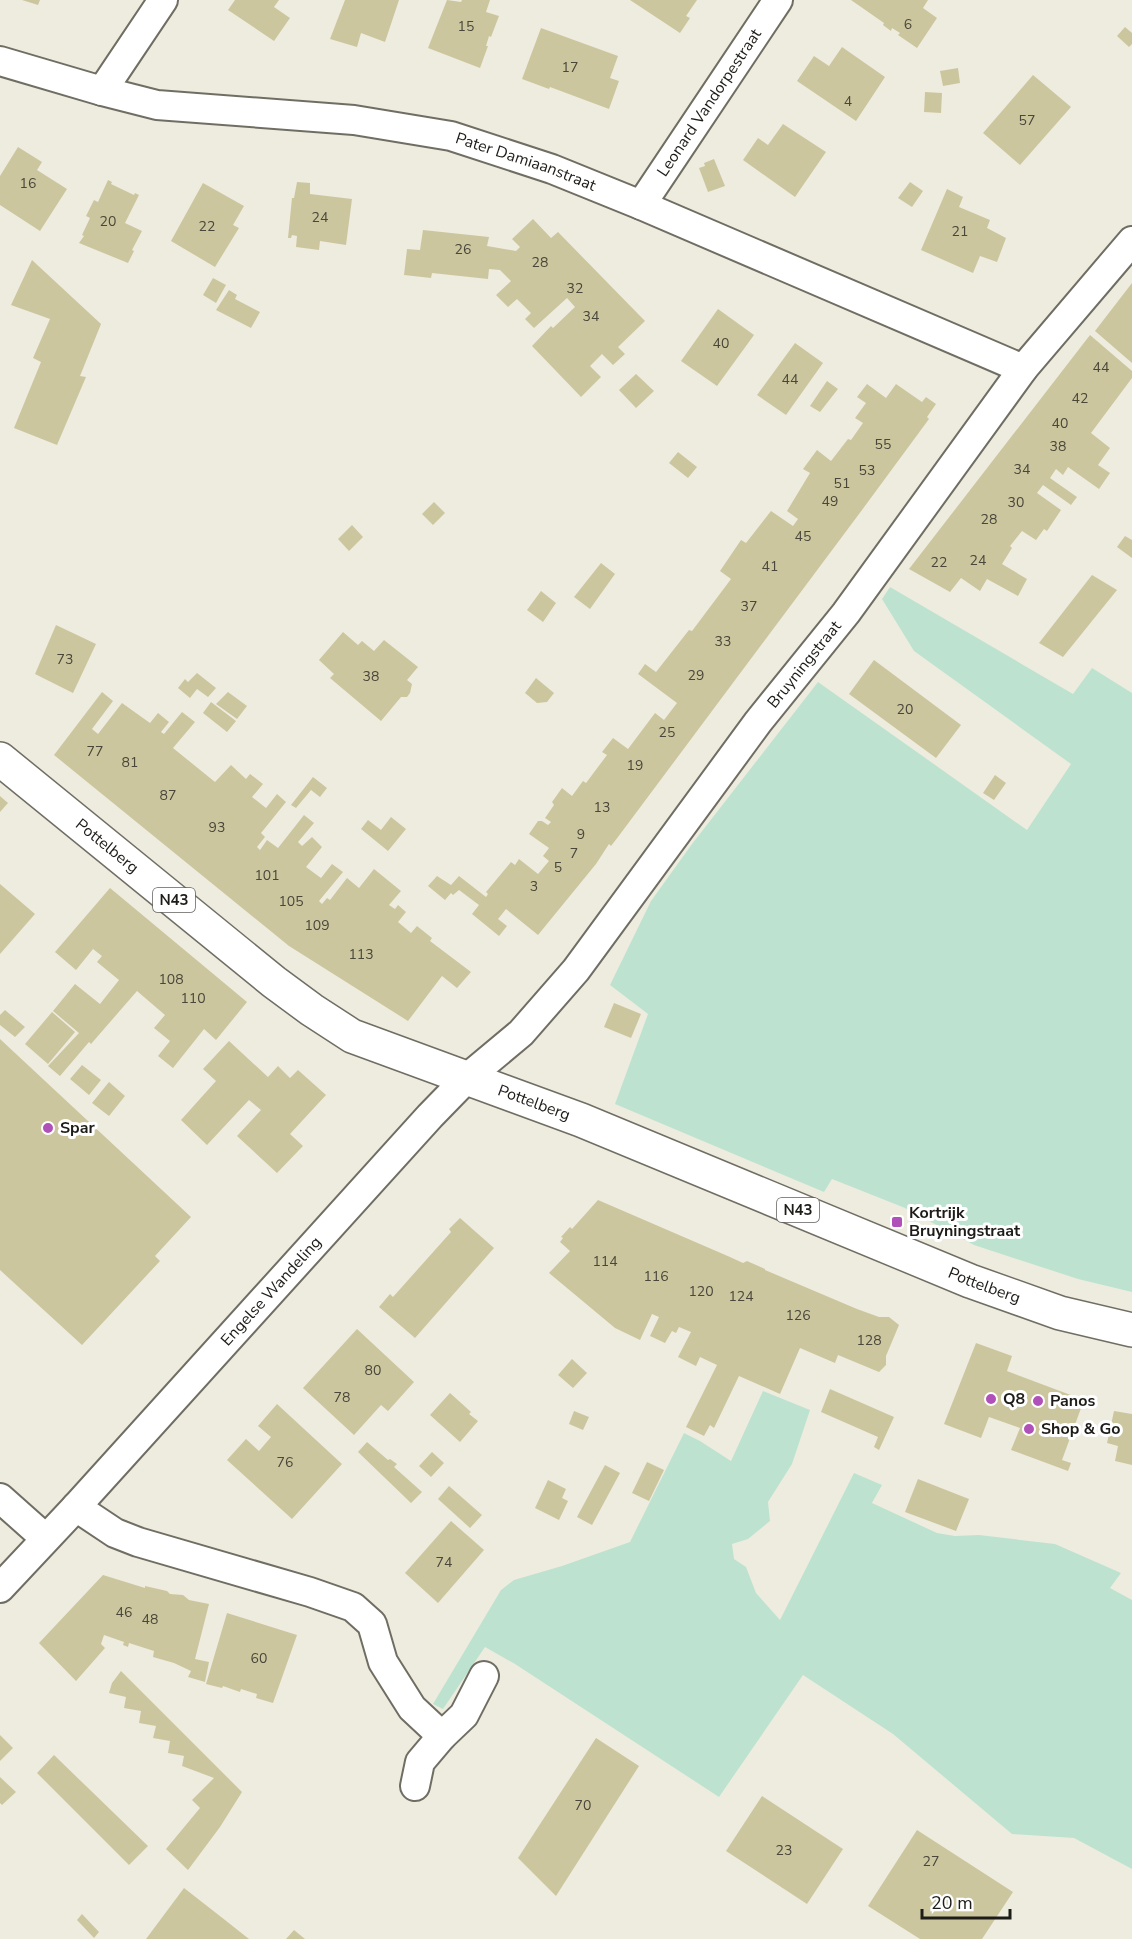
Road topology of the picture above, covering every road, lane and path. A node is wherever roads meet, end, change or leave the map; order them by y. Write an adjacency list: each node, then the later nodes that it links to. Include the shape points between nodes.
1 (163, 0): 4 (street)
2 (778, 0): 5 (street, Leonard Vandorpestraat)
3 (0, 61): 4 (street, Pater Damiaanstraat)
4 (102, 91): 5 (street, Pater Damiaanstraat, via 157,105 354,120 451,136 552,169)
5 (641, 205): 7 (street, Pater Damiaanstraat)
6 (1132, 241): 7 (street, Bruyningstraat)
7 (1023, 369): 9 (street, Bruyningstraat, via 846,613 758,722 576,970 521,1033)
8 (0, 759): 9 (main road, Pottelberg / N43, via 312,1010 352,1036)
9 (467, 1078): 10 (main road, Pottelberg / N43, via 581,1120 970,1281 1060,1313); 12 (street, Engelse Wandeling)
10 (1132, 1330)
11 (0, 1498): 13 (street)
12 (76, 1507): 13 (street, Engelse Wandeling); 16 (street, via 115,1533 138,1542 353,1607 372,1624 383,1662 412,1708)
13 (45, 1539): 14 (street, Engelse Wandeling)
14 (0, 1588)
15 (484, 1676): 16 (street, via 464,1715)
16 (441, 1736): 17 (street, via 420,1762)
17 (415, 1786)

